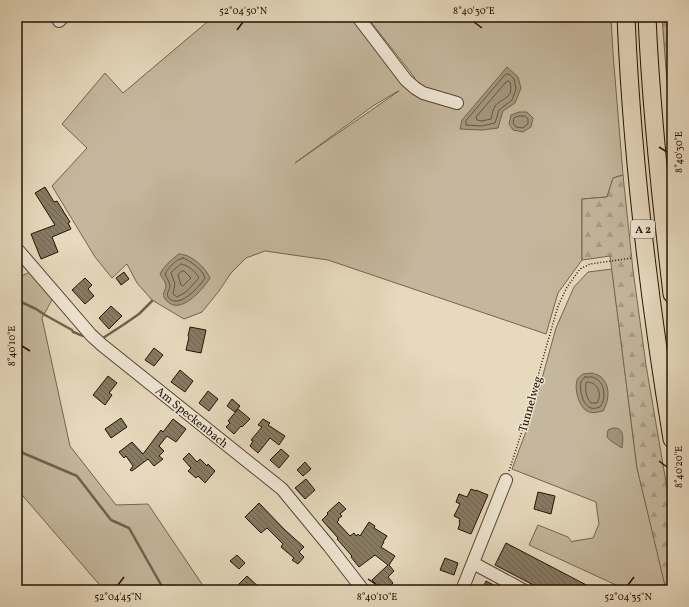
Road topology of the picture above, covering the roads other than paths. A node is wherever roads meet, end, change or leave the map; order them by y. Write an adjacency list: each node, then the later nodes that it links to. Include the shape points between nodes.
1 (358, 17): 4 (street, via 406,80 415,88 423,93)
2 (626, 17): 7 (highway, A 2, via 633,136 646,261)
3 (647, 17): 6 (highway, A 2, via 656,139)
4 (457, 103)
5 (17, 249): 10 (street, Am Speckenbach, via 81,325 102,345 282,489)
6 (672, 294)
7 (672, 439)
8 (506, 480): 9 (street)
9 (473, 563): 11 (street); 12 (street)
10 (363, 590)
11 (462, 590)
12 (523, 590)

